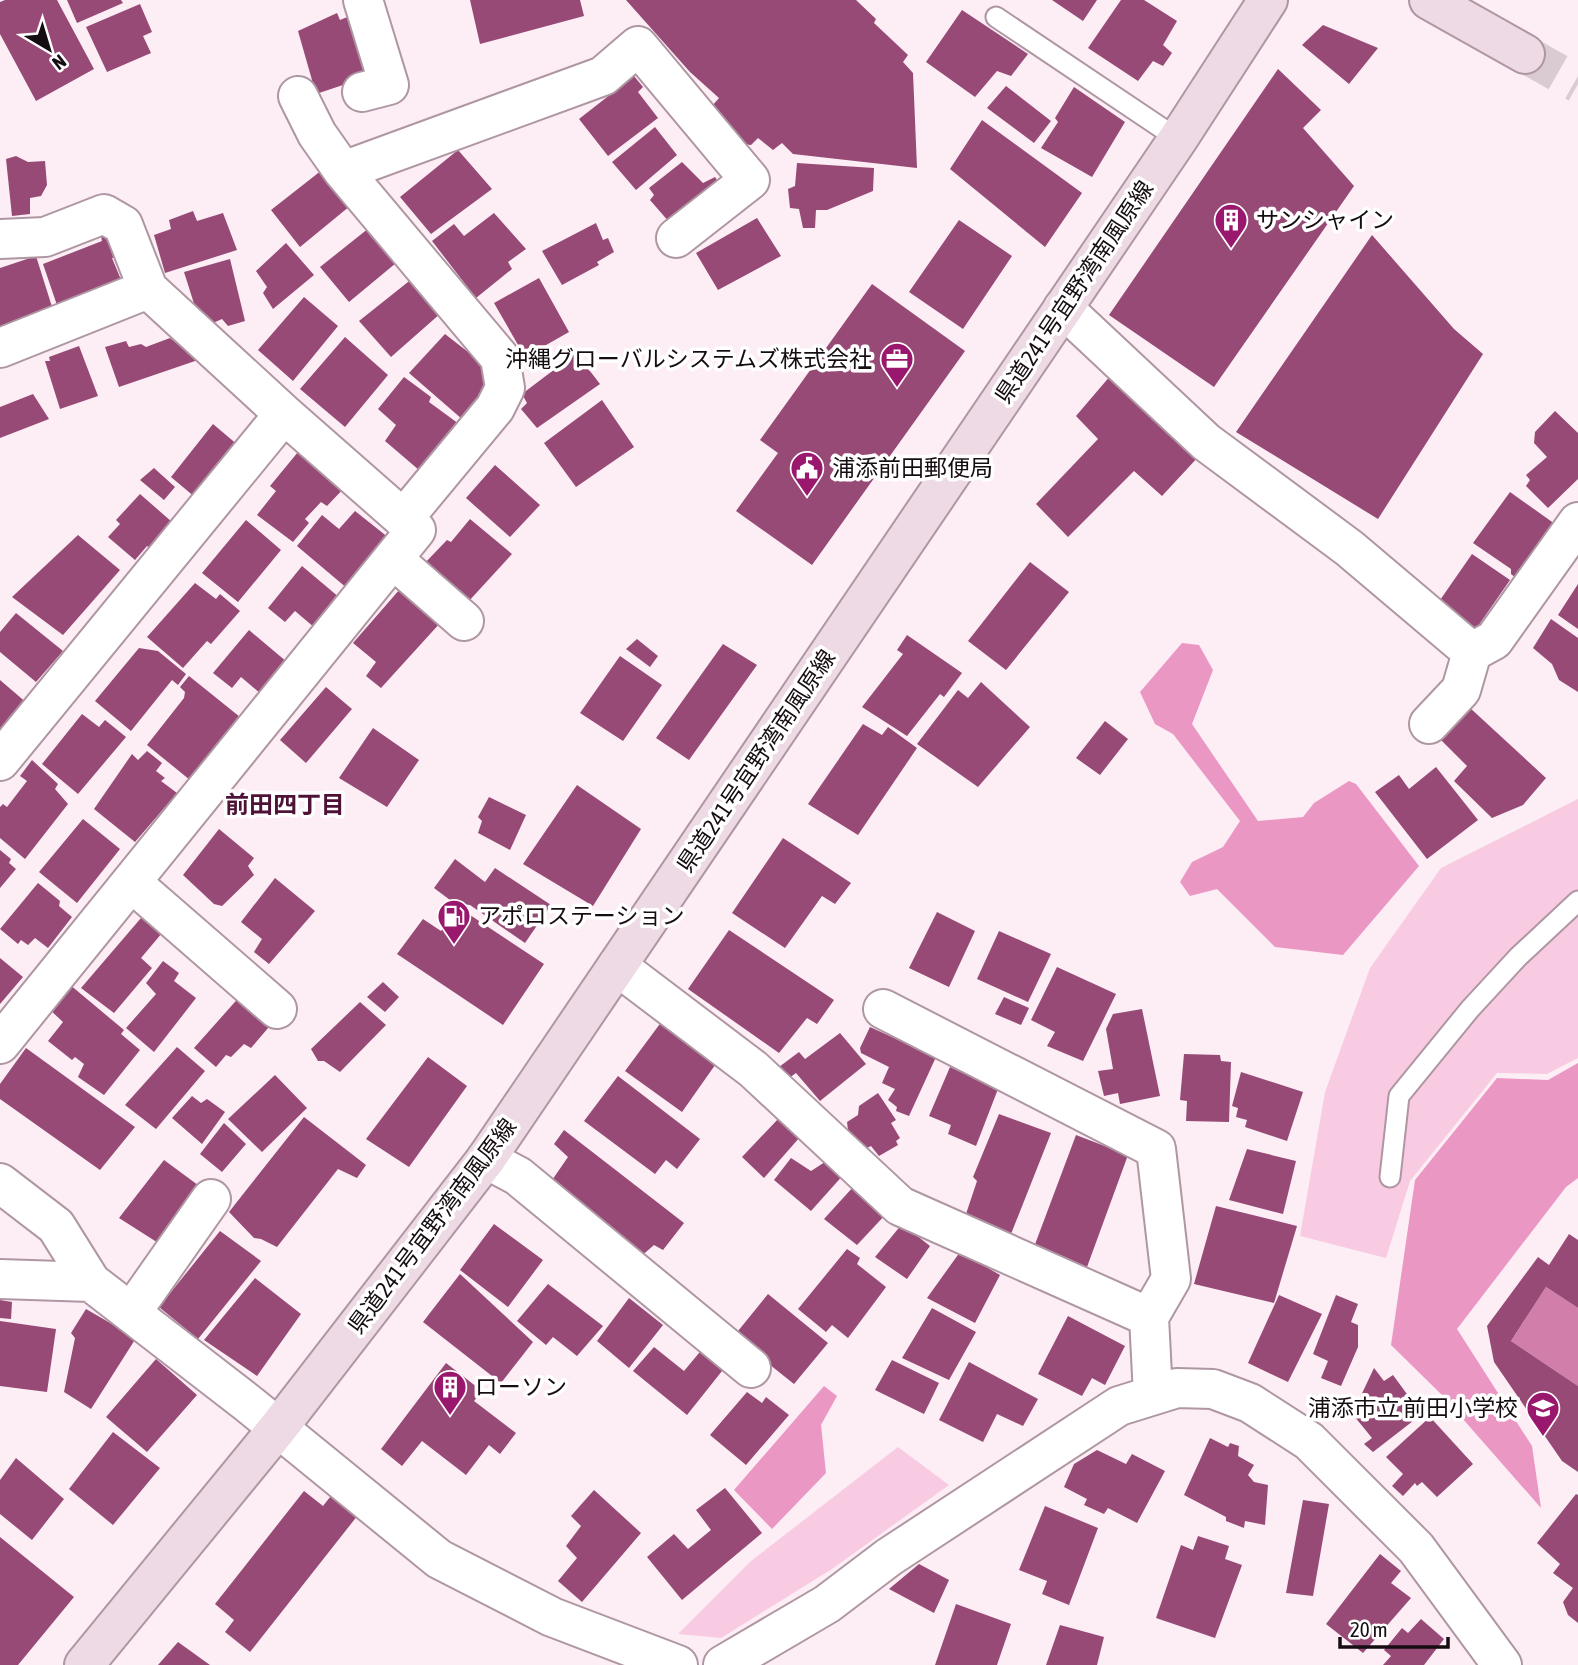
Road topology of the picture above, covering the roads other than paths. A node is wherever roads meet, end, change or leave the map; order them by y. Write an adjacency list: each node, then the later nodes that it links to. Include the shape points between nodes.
1 (363, 0): 6 (street, via 389,85)
2 (1268, 0): 8 (main road, 県道241号宜野湾南風原線)
3 (1429, 0): 5 (main road)
4 (996, 17): 8 (lane)
5 (1525, 54)
6 (362, 92)
7 (298, 96): 9 (street)
8 (1178, 139): 13 (main road, 県道241号宜野湾南風原線)
9 (343, 171): 10 (street, via 603,76 638,46 750,180); 16 (street, via 500,358 505,387 495,408)
10 (676, 238)
11 (0, 239): 12 (street, via 45,237 104,214 123,225)
12 (148, 289): 14 (street); 15 (street)
13 (1063, 309): 20 (street, via 1206,442 1349,548); 25 (main road, 県道241号宜野湾南風原線)
14 (0, 348)
15 (284, 414): 16 (street); 22 (street)
16 (404, 519): 18 (street, via 416,530)
17 (1578, 522): 20 (street, via 1494,640)
18 (393, 559): 19 (street); 23 (street)
19 (464, 621)
20 (1472, 652): 21 (street, via 1461,690)
21 (1429, 724)
22 (0, 761)
23 (131, 882): 26 (street); 28 (street)
24 (1578, 901): 30 (lane, via 1469,1009 1399,1096)
25 (617, 966): 29 (main road, 県道241号宜野湾南風原線); 36 (street, via 753,1069 900,1206)
26 (277, 1009)
27 (883, 1009): 36 (street, via 1156,1149 1171,1279)
28 (0, 1044)
29 (486, 1159): 37 (street, via 519,1176); 39 (main road, 県道241号宜野湾南風原線)
30 (1390, 1177)
31 (0, 1183): 34 (street, via 56,1226)
32 (211, 1199): 35 (street)
33 (0, 1279): 34 (street)
34 (91, 1282): 35 (street)
35 (131, 1313): 39 (street)
36 (1149, 1317): 38 (street)
37 (751, 1367)
38 (1153, 1395): 42 (street, via 1119,1406 889,1557 827,1604); 43 (street, via 1177,1388 1213,1389 1250,1403 1309,1441 1416,1548)
39 (278, 1428): 40 (main road, 県道241号宜野湾南風原線); 41 (street, via 439,1559 552,1617)
40 (84, 1665)
41 (678, 1665)
42 (723, 1665)
43 (1502, 1665)

